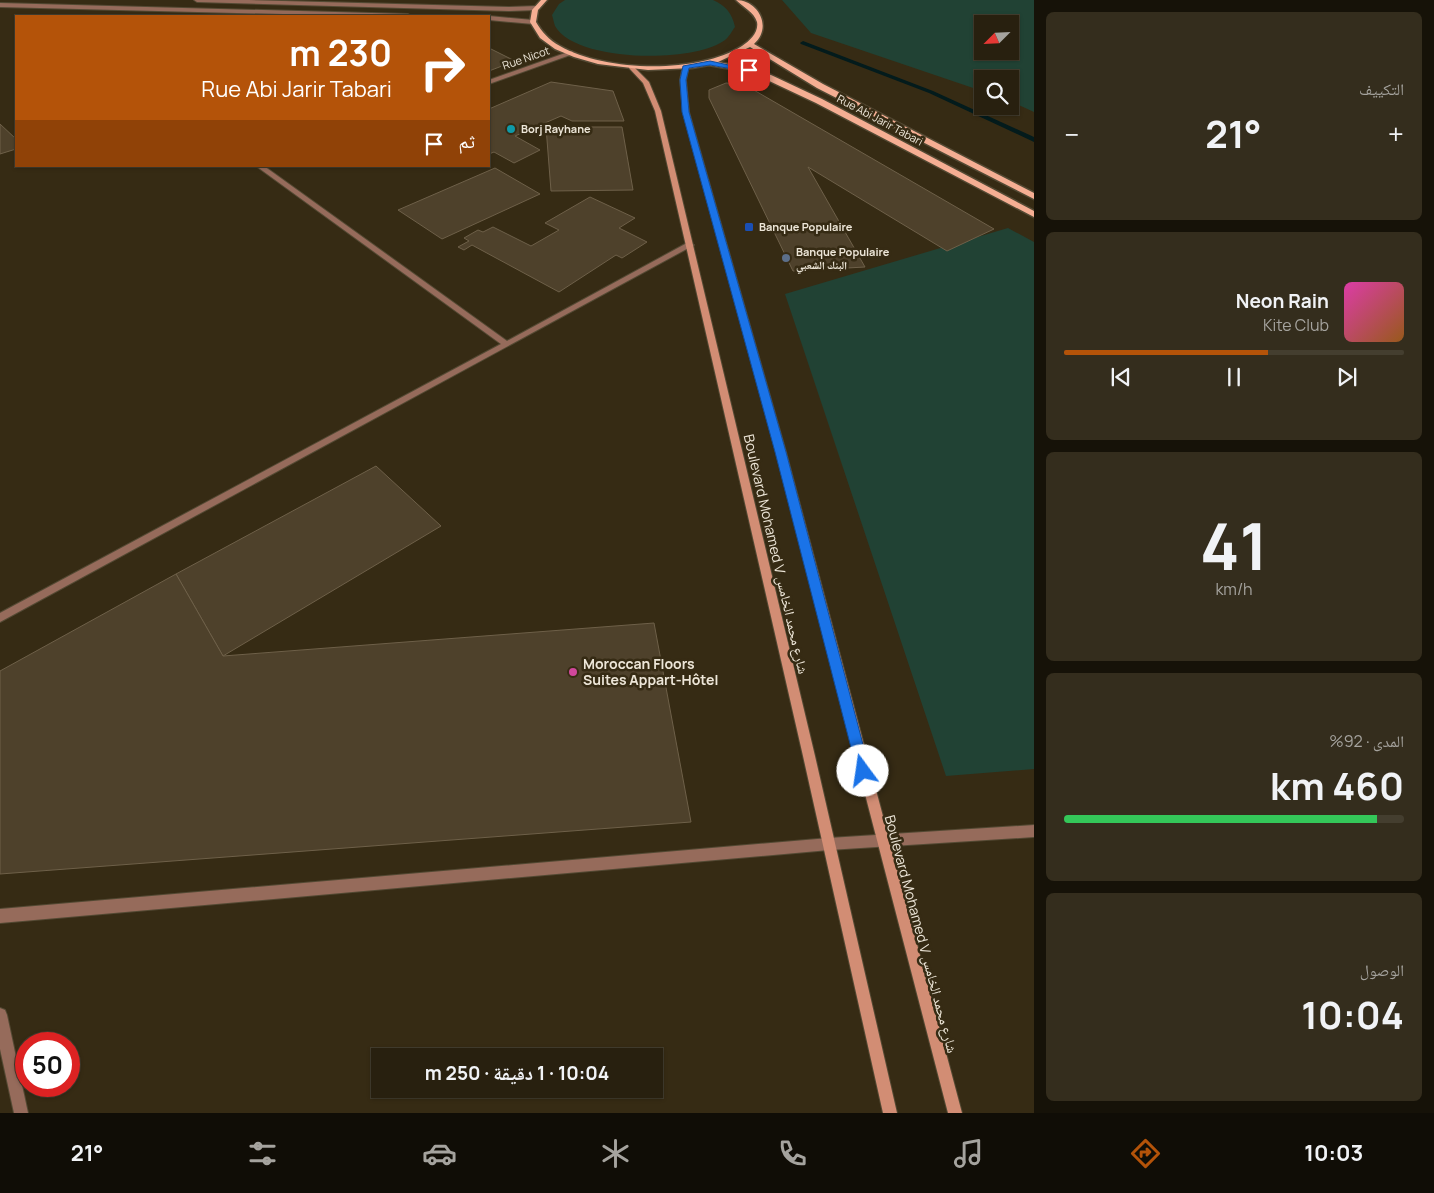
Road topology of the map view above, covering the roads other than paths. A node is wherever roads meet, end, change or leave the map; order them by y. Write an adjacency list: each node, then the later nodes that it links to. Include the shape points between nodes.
1 (197, 0): 6 (street)
2 (544, 0): 6 (main road)
3 (739, 0): 11 (main road, via 760,19 760,32)
4 (0, 5): 5 (street)
5 (44, 7): 7 (street); 8 (street)
6 (537, 8): 10 (main road)
7 (51, 12)
8 (368, 15)
9 (490, 18): 10 (street)
10 (533, 22): 12 (main road, via 544,39)
11 (751, 45): 13 (main road); 18 (main road, Rue Abi Jarir Tabari, via 820,86)
12 (571, 54): 15 (main road); 16 (street, Rue Nicot)
13 (710, 63): 14 (main road); 19 (main road, Rue Abi Jarir Tabari, via 768,77)
14 (686, 66): 15 (main road); 24 (main road, Boulevard Mohamed V شارع محمد الخامس, via 683,80 686,112 781,452)
15 (631, 67): 20 (main road, Boulevard Mohamed V شارع محمد الخامس, via 646,82 658,110)
16 (490, 82)
17 (260, 167): 21 (street)
18 (1034, 196)
19 (1034, 214)
20 (690, 245): 21 (street); 25 (main road, Boulevard Mohamed V شارع محمد الخامس)
21 (506, 344): 22 (street)
22 (0, 618)
23 (1034, 831): 24 (street)
24 (882, 842): 25 (street); 30 (main road, Boulevard Mohamed V شارع محمد الخامس)
25 (830, 844): 26 (street); 29 (main road, Boulevard Mohamed V شارع محمد الخامس)
26 (0, 916)
27 (0, 1015): 28 (street)
28 (21, 1113)
29 (890, 1113)
30 (955, 1113)

